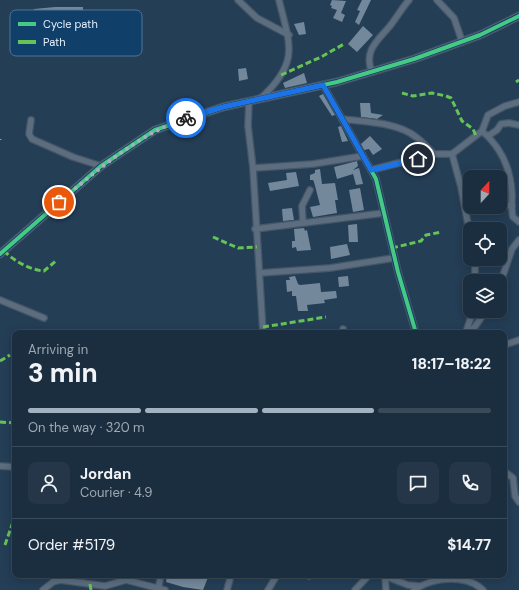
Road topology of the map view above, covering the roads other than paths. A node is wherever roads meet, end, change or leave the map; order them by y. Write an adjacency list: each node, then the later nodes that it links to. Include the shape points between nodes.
1 (238, 0): 6 (street, via 258,18)
2 (279, 0): 6 (street)
3 (409, 0): 8 (street, via 373,45 369,59)
4 (437, 0): 7 (street, via 454,18)
5 (517, 18): 7 (street)
6 (288, 35): 10 (street, via 289,60 275,83)
7 (462, 41): 8 (street)
8 (372, 72): 9 (street)
9 (323, 85): 10 (street); 13 (street)
10 (261, 98): 11 (street)
11 (248, 101): 21 (street, via 198,114 155,130); 22 (street)
12 (519, 102): 16 (street, via 488,115)
13 (342, 119): 18 (street, via 401,129 415,136); 20 (street)
14 (31, 120): 21 (street, via 29,134 32,139 73,157)
15 (519, 125): 17 (street, via 501,124)
16 (482, 131): 17 (street); 19 (street)
17 (488, 136): 27 (street, via 508,165)
18 (434, 154): 19 (street); 23 (street)
19 (452, 154): 25 (street)
20 (363, 156): 22 (street, via 324,163); 23 (street)
21 (102, 166): 33 (street)
22 (253, 168): 31 (street)
23 (371, 170): 28 (street, via 376,179)
24 (310, 190): 30 (street, via 302,206)
25 (463, 198)
26 (507, 206): 27 (street)
27 (512, 206): 29 (street, via 513,217)
28 (384, 213): 30 (street); 34 (street)
29 (519, 222)
30 (303, 223): 31 (street)
31 (256, 229): 35 (street)
32 (519, 240): 36 (street, via 512,249)
33 (0, 254)
34 (394, 258): 35 (street, via 330,268); 42 (street)
35 (260, 273): 41 (street)
36 (503, 274)
37 (0, 300): 38 (street)
38 (44, 318)
39 (470, 318): 43 (street)
40 (481, 318): 44 (street)
41 (263, 330)
42 (415, 330)
43 (466, 330)
44 (468, 330)
45 (519, 340): 46 (street)
46 (507, 344)
47 (0, 466): 48 (street)
48 (12, 467)
49 (507, 473): 50 (street, via 513,478 515,496)
50 (519, 502)
51 (160, 578): 58 (street)
52 (230, 578): 61 (street)
53 (275, 578): 62 (street)
54 (366, 578): 63 (street)
55 (384, 578): 64 (street)
56 (391, 578): 57 (street, via 408,585)
57 (421, 585): 65 (street); 66 (street, via 460,579 471,582)
58 (158, 589): 59 (street, via 126,580 105,586 60,580); 60 (street)
59 (43, 590)
60 (165, 590)
61 (227, 590)
62 (268, 590)
63 (356, 590)
64 (386, 590)
65 (414, 590)
66 (483, 590)

